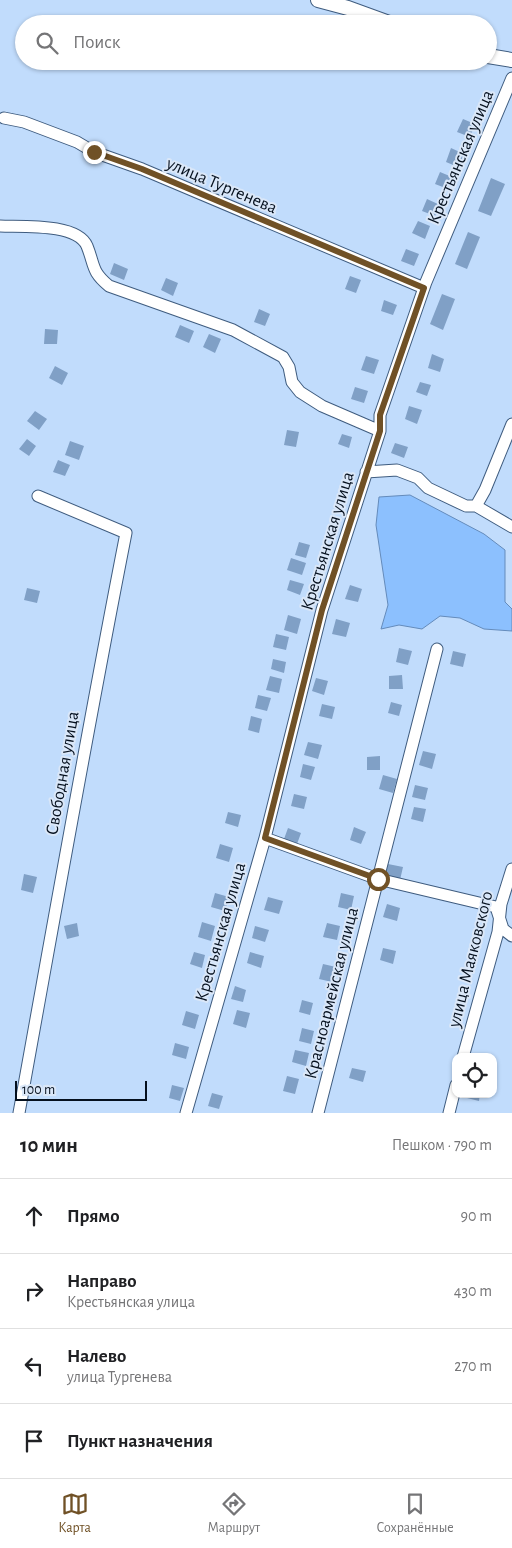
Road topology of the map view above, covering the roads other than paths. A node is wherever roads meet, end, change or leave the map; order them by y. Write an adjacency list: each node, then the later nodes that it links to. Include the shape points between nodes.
1 (318, 0): 2 (street)
2 (349, 4): 3 (street)
3 (373, 15)
4 (497, 58): 5 (street)
5 (512, 60)
6 (512, 78): 9 (street, Крестьянская улица)
7 (4, 118): 9 (street, улица Тургенева, via 77,142 94,152 142,169)
8 (0, 226): 11 (street, via 76,233 87,244 97,275 109,286 233,330 283,357 292,382 300,392 322,406)
9 (424, 288): 11 (street, Крестьянская улица, via 380,415)
10 (512, 424): 14 (street)
11 (380, 431): 12 (street, Крестьянская улица)
12 (366, 472): 14 (street, via 397,470 418,478 428,488 466,506); 17 (street, Крестьянская улица, via 322,610)
13 (38, 496): 24 (street, Свободная улица, via 126,534 84,744)
14 (476, 506): 15 (street)
15 (512, 527)
16 (437, 649): 19 (street, Красноармейская улица)
17 (265, 838): 19 (street); 25 (street, Крестьянская улица)
18 (512, 869): 20 (street, улица Маяковского)
19 (378, 879): 20 (street, via 496,907); 26 (street, Красноармейская улица)
20 (500, 918): 21 (street, via 503,928); 22 (street, улица Маяковского)
21 (512, 936)
22 (464, 1053)
23 (453, 1098): 27 (street)
24 (19, 1113)
25 (186, 1113)
26 (318, 1113)
27 (449, 1113)

